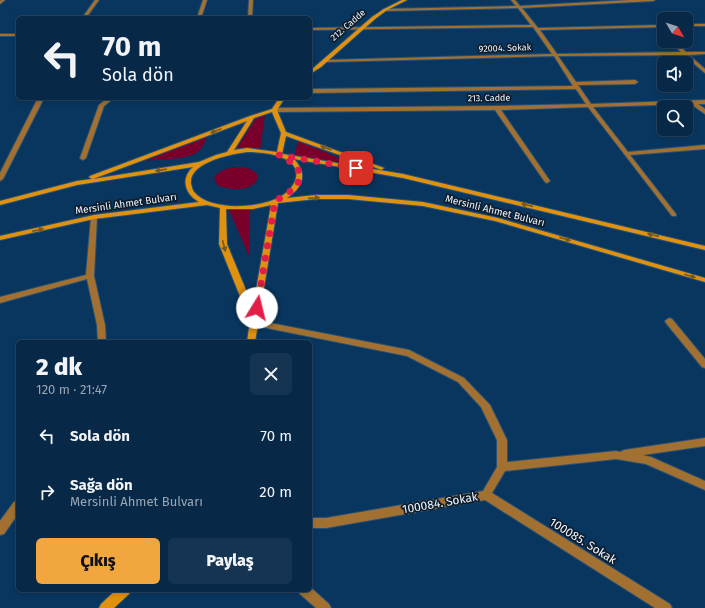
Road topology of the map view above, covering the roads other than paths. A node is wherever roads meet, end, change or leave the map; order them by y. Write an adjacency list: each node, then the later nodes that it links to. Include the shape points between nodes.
1 (3, 0): 9 (street)
2 (97, 0): 12 (street)
3 (204, 0): 13 (street)
4 (251, 0): 14 (street)
5 (389, 0): 11 (main road)
6 (405, 0): 11 (main road, 212. Cadde)
7 (513, 0): 10 (street)
8 (654, 0): 10 (street)
9 (0, 3)
10 (519, 7): 11 (street); 18 (street)
11 (384, 10): 20 (main road, 212. Cadde)
12 (85, 16)
13 (200, 16)
14 (250, 16)
15 (693, 25): 16 (street)
16 (705, 25)
17 (657, 26): 18 (street)
18 (536, 27): 20 (street); 26 (street)
19 (312, 29): 20 (street)
20 (360, 29): 27 (main road, 212. Cadde)
21 (0, 35): 22 (street)
22 (16, 35)
23 (678, 48): 25 (street)
24 (705, 53): 25 (street, 92004. Sokak)
25 (684, 54): 26 (street, 92004. Sokak); 29 (street)
26 (556, 55): 27 (street, 92004. Sokak); 31 (street)
27 (326, 61): 28 (main road, 212. Cadde)
28 (312, 72)
29 (705, 72)
30 (635, 82): 31 (street)
31 (577, 86): 32 (street); 40 (street)
32 (312, 91)
33 (40, 100): 53 (street)
34 (108, 100): 50 (street, via 102,105)
35 (281, 100): 42 (main road)
36 (693, 102): 37 (street, 213. Cadde)
37 (705, 102)
38 (657, 103): 40 (street, 213. Cadde)
39 (693, 103): 43 (street)
40 (589, 105): 41 (street, 213. Cadde); 48 (street)
41 (497, 108): 42 (street, 213. Cadde); 54 (street)
42 (274, 110): 44 (main road); 45 (main road)
43 (705, 112)
44 (252, 117): 47 (main road); 55 (main road, one-way to 55)
45 (284, 133): 49 (main road); 52 (main road, one-way to 45)
46 (705, 146): 48 (street)
47 (230, 152): 49 (main road, Mersinli Ahmet Bulvarı, via 264,151); 51 (main road, Mersinli Ahmet Bulvarı)
48 (626, 154): 60 (street)
49 (279, 155): 52 (main road, Mersinli Ahmet Bulvarı); 56 (main road, via 291,160 298,168 300,176 297,185 288,194)
50 (83, 158)
51 (199, 164): 55 (main road, one-way to 55); 58 (main road, via 191,172 189,190)
52 (403, 176): 63 (main road, Mersinli Ahmet Bulvarı, one-way to 52)
53 (0, 179)
54 (546, 181)
55 (76, 183): 57 (main road)
56 (275, 201): 59 (main road, via 253,207); 65 (main road, Mersinli Ahmet Bulvarı, one-way to 65, via 348,197 423,204 496,219); 68 (main road)
57 (0, 203)
58 (208, 204): 59 (main road); 61 (main road, Mersinli Ahmet Bulvarı)
59 (223, 207): 68 (main road, one-way to 68, via 223,244)
60 (674, 215)
61 (94, 217): 62 (main road, Mersinli Ahmet Bulvarı, one-way to 61); 64 (street)
62 (0, 238)
63 (705, 248)
64 (90, 276): 66 (street); 69 (street)
65 (705, 280)
66 (0, 300)
67 (669, 321): 71 (street)
68 (255, 323): 70 (main road); 74 (street, 100084. Sokak, via 409,353 461,380 485,405 502,440)
69 (102, 340)
70 (251, 340)
71 (705, 366)
72 (705, 442): 73 (street)
73 (616, 455): 74 (street); 75 (street, via 647,460)
74 (502, 467): 76 (street, 100084. Sokak)
75 (705, 486)
76 (486, 496): 78 (street, 100084. Sokak, via 326,523); 84 (street, 100085. Sokak)
77 (16, 508): 79 (street)
78 (312, 523)
79 (0, 530)
80 (123, 592): 82 (main road)
81 (306, 592): 83 (street)
82 (105, 608)
83 (325, 608)
84 (666, 608)

